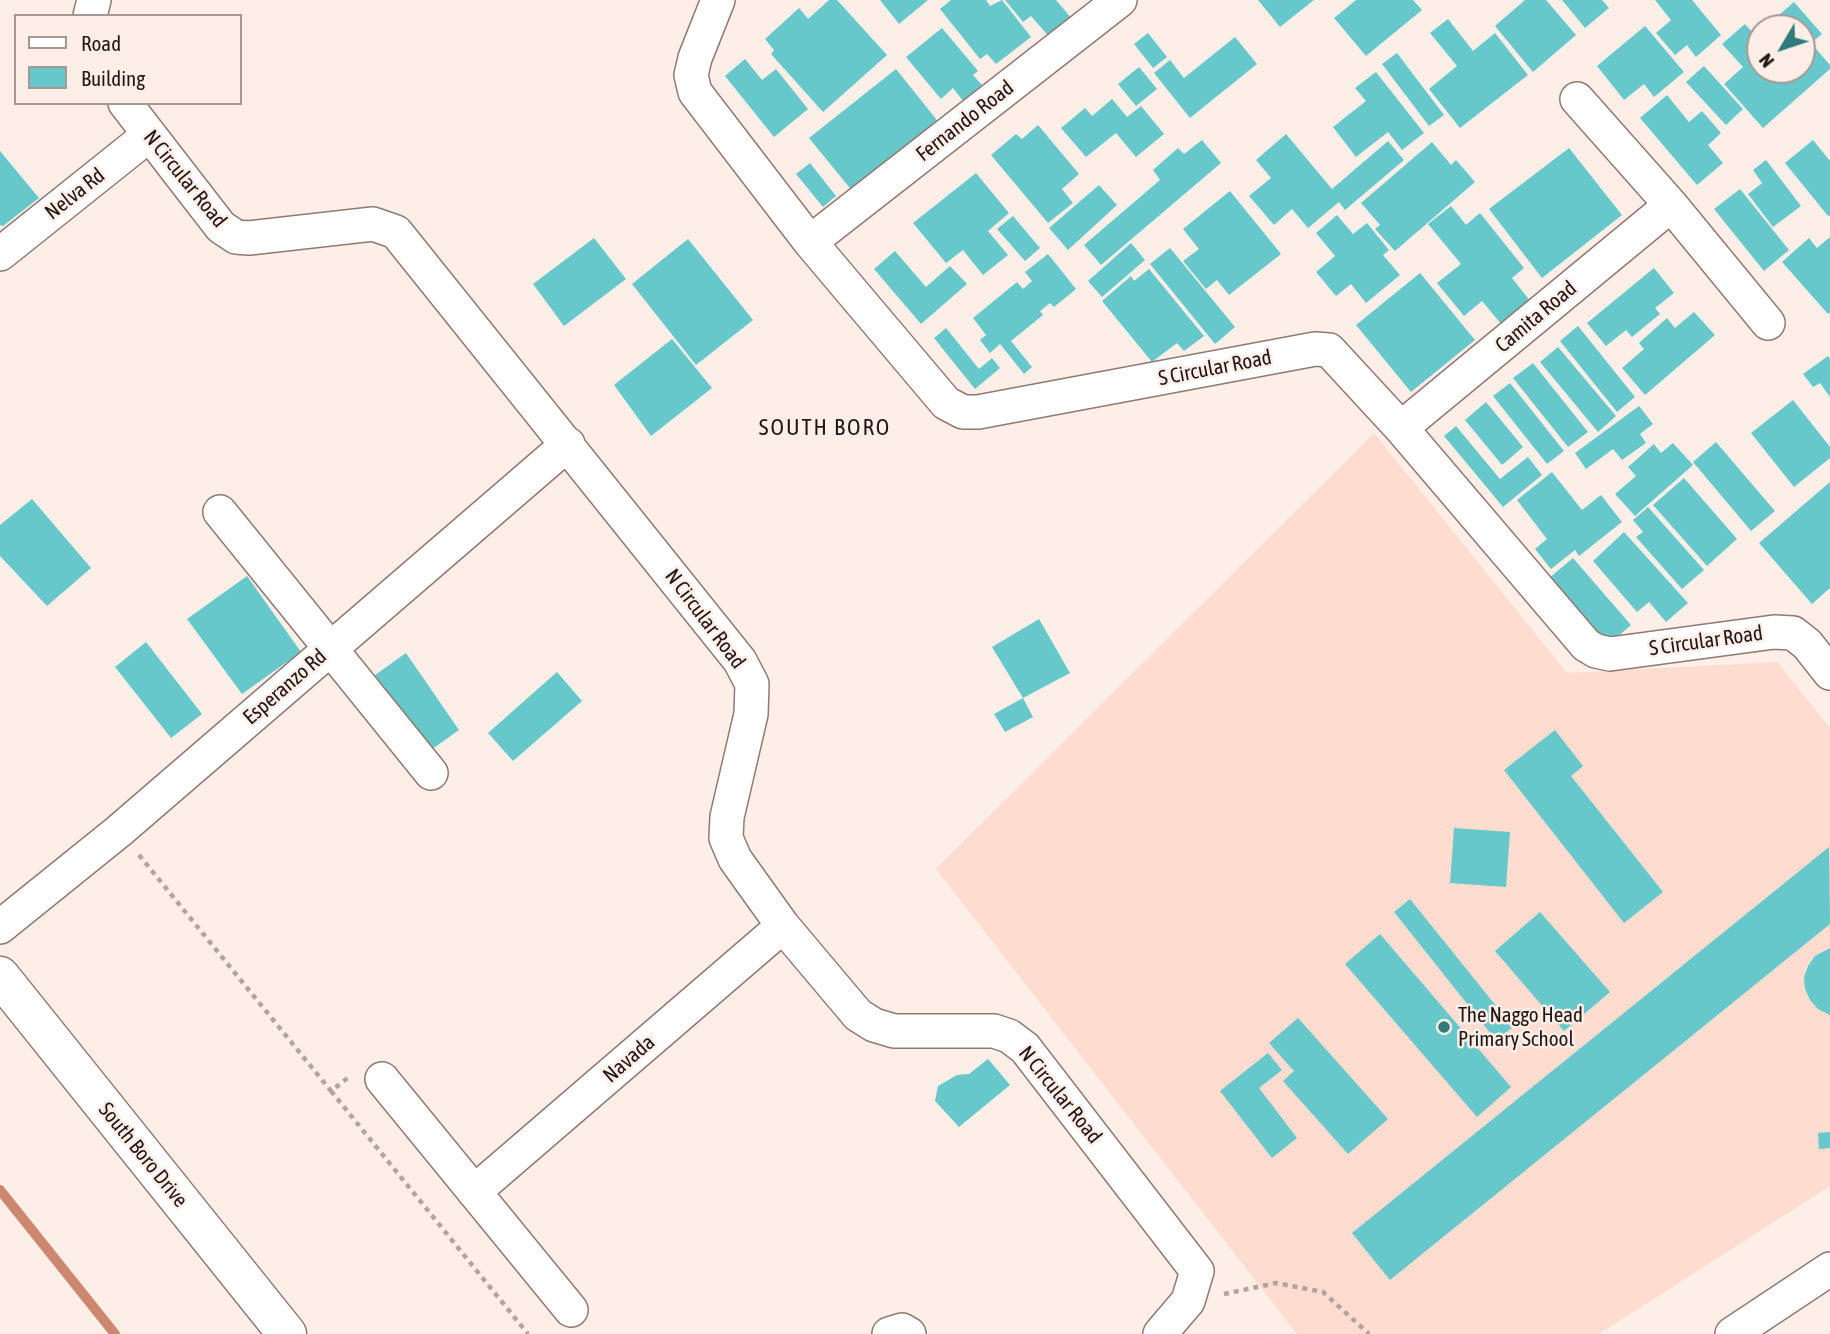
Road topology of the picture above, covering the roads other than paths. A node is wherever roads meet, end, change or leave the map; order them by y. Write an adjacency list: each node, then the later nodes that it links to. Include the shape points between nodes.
1 (718, 0): 7 (street, S Circular Road, via 695,58 691,75 695,92)
2 (1120, 0): 7 (street, Fernando Road)
3 (1577, 99): 6 (street)
4 (126, 105): 5 (street, N Circular Road)
5 (149, 135): 8 (street, Nelva Rd); 11 (street, N Circular Road, via 221,227 236,237 373,224 396,232)
6 (1671, 205): 9 (street); 10 (street, Camita Road)
7 (810, 242): 10 (street, S Circular Road, via 946,403 962,412 1315,349 1329,350 1339,359)
8 (0, 254)
9 (1768, 323)
10 (1401, 428): 14 (street, S Circular Road, via 1586,645 1596,651 1610,654 1774,632 1793,634 1807,644)
11 (568, 444): 13 (street, Esperanzo Rd); 16 (street, N Circular Road, via 740,661 752,684 751,714 726,838 735,859)
12 (220, 512): 13 (street)
13 (330, 648): 15 (street); 17 (street, Esperanzo Rd, via 119,831)
14 (1830, 673)
15 (431, 773)
16 (783, 926): 20 (street, Navada); 26 (street, N Circular Road, via 858,1014 874,1024 894,1031 994,1031 1026,1048 1192,1286)
17 (0, 927)
18 (0, 976): 23 (main road, South Boro Drive)
19 (382, 1079): 20 (street)
20 (474, 1192): 22 (street)
21 (1827, 1278): 27 (street)
22 (570, 1310)
23 (287, 1334)
24 (888, 1334): 25 (street, via 902,1330)
25 (909, 1334)
26 (1160, 1334)
27 (1732, 1334)

